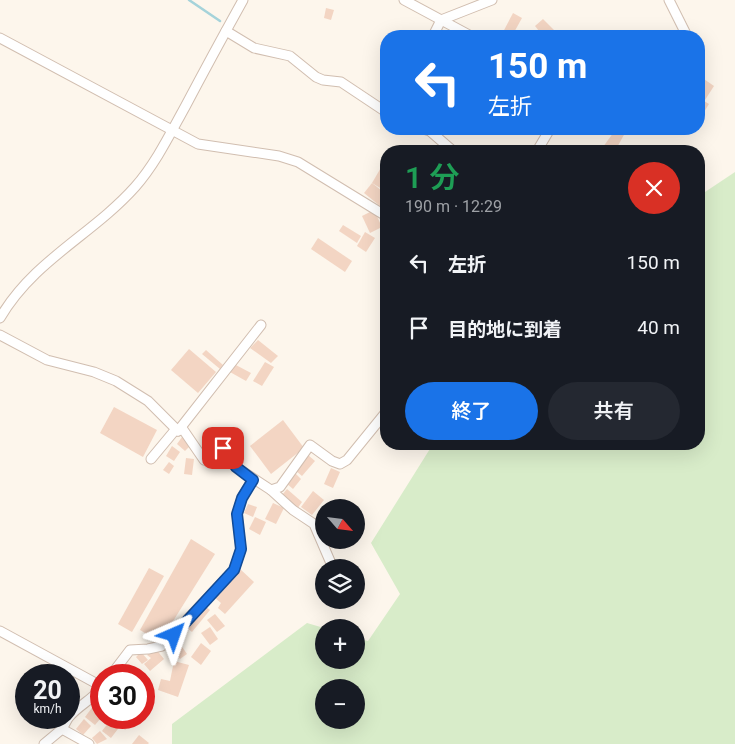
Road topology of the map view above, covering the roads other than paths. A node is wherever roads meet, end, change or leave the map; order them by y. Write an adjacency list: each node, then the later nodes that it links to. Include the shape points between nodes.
1 (243, 0): 9 (street)
2 (404, 0): 5 (street)
3 (492, 0): 5 (street)
4 (669, 0): 8 (street)
5 (441, 20): 6 (street); 7 (street)
6 (435, 30)
7 (460, 30)
8 (684, 30)
9 (226, 31): 11 (street, via 254,48 290,56 316,77 341,82); 12 (street)
10 (0, 38): 12 (street)
11 (380, 108)
12 (172, 131): 15 (street, via 198,144 279,156 298,162); 16 (street, via 156,160 136,185 114,208 38,270)
13 (435, 135): 14 (street)
14 (446, 145)
15 (380, 212)
16 (0, 318)
17 (261, 325): 20 (street)
18 (0, 335): 20 (street, via 48,360 116,381 148,401)
19 (380, 419): 23 (street, via 347,460 340,464 310,445 280,486)
20 (177, 430): 21 (street); 22 (street, via 182,428 204,460 223,448 236,467)
21 (151, 459)
22 (253, 480): 23 (street); 26 (street, via 237,514 241,549 234,570 162,646 130,650)
23 (271, 490): 24 (street, via 314,524)
24 (329, 559)
25 (0, 632): 27 (street)
26 (119, 664)
27 (90, 681)
28 (62, 729): 29 (street); 30 (street)
29 (44, 744)
30 (89, 744)

